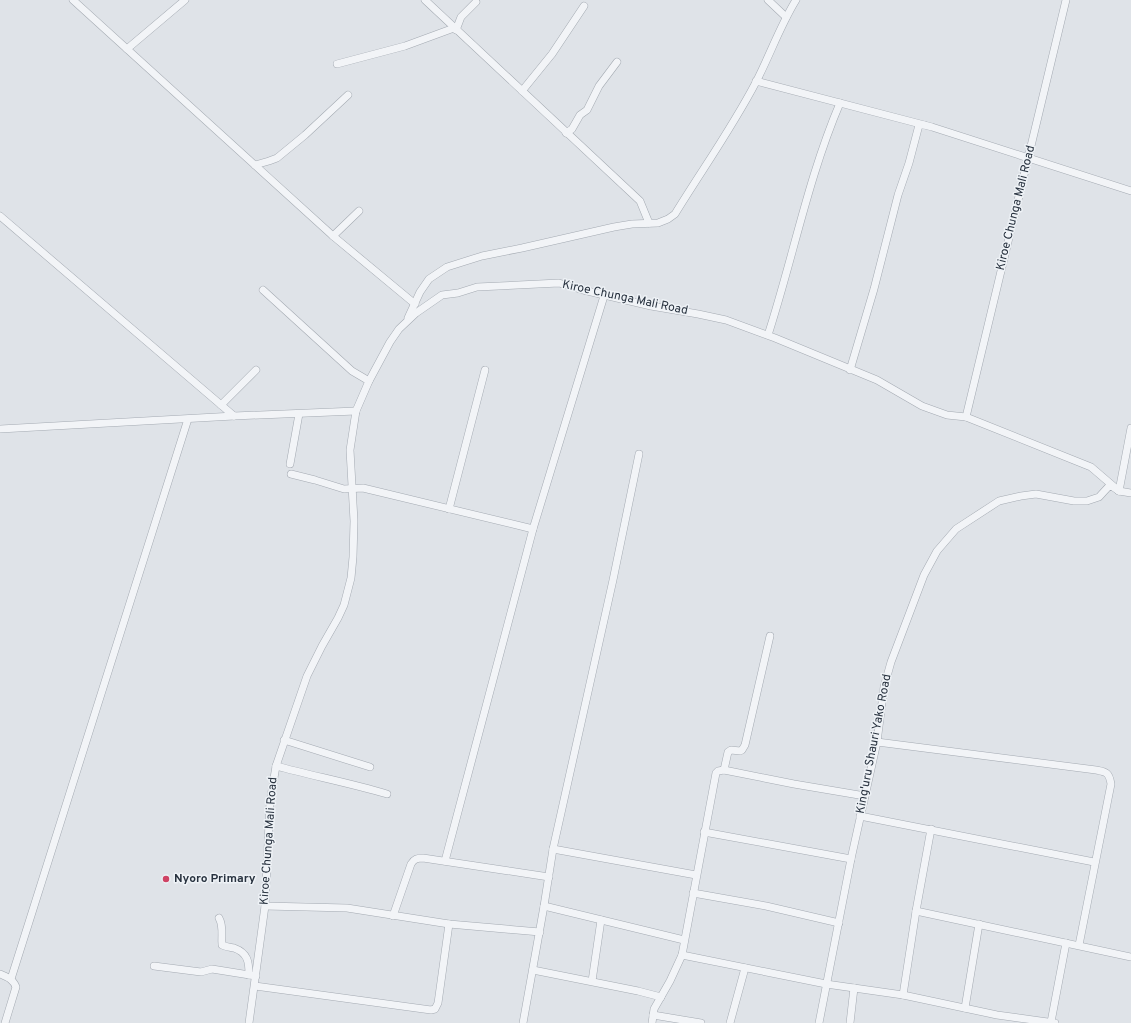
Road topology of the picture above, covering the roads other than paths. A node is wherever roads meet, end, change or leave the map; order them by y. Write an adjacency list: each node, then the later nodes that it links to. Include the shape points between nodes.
1 (73, 0): 11 (street)
2 (185, 0): 11 (street)
3 (425, 0): 10 (street)
4 (768, 0): 9 (street)
5 (796, 0): 9 (street)
6 (1066, 0): 20 (street, Kiroe Chunga Mali Road)
7 (476, 2): 10 (street, via 461,17)
8 (584, 6): 15 (street, via 552,54)
9 (786, 17): 14 (street)
10 (455, 29): 13 (street, via 405,46); 15 (street)
11 (127, 49): 21 (street)
12 (617, 62): 19 (street, via 587,110)
13 (337, 64)
14 (756, 81): 17 (street); 25 (street, via 675,214 668,220)
15 (522, 91): 19 (street)
16 (348, 95): 21 (street, via 277,158)
17 (840, 103): 18 (street); 31 (street, via 829,128 804,206)
18 (924, 125): 20 (street); 34 (street, via 918,125)
19 (566, 133): 25 (street, via 640,201)
20 (1028, 158): 22 (street); 40 (street, Kiroe Chunga Mali Road)
21 (255, 165): 26 (street)
22 (1131, 192)
23 (359, 211): 26 (street)
24 (0, 216): 36 (street)
25 (649, 223): 29 (street, via 614,227 482,256 447,267 429,279)
26 (333, 236): 29 (street)
27 (263, 290): 35 (street, via 352,371)
28 (604, 296): 30 (street, Kiroe Chunga Mali Road, via 559,283 477,287 442,295); 31 (street, Kiroe Chunga Mali Road, via 726,320); 51 (street)
29 (415, 304): 30 (street)
30 (405, 324): 35 (street, Kiroe Chunga Mali Road, via 390,342)
31 (768, 335): 34 (street, Kiroe Chunga Mali Road)
32 (256, 370): 36 (street)
33 (485, 370): 50 (street)
34 (850, 370): 40 (street, Kiroe Chunga Mali Road, via 877,380 922,406 947,415)
35 (369, 381): 37 (street, Kiroe Chunga Mali Road)
36 (221, 405): 39 (street)
37 (356, 412): 38 (street); 47 (street, Kiroe Chunga Mali Road, via 350,450)
38 (298, 414): 39 (street); 45 (street)
39 (234, 416): 41 (street)
40 (966, 417): 48 (street, Kiroe Chunga Mali Road, via 1092,467)
41 (188, 418): 43 (street); 90 (street)
42 (1131, 428): 48 (street)
43 (0, 429)
44 (638, 454): 63 (street, via 612,587)
45 (290, 464)
46 (290, 474): 47 (street, via 344,489)
47 (351, 488): 50 (street, via 363,488); 53 (street, Kiroe Chunga Mali Road, via 354,521 353,557 348,591 338,618 307,676)
48 (1119, 491): 49 (street); 54 (street, King'uru Shauri Yako Road, via 1110,485 1099,497 1087,501 1036,494 1013,497 999,501 956,529 937,551 924,575 891,662 884,687)
49 (1131, 493)
50 (449, 509): 51 (street)
51 (533, 529): 65 (street)
52 (770, 636): 57 (street, via 745,745 740,751 728,752)
53 (284, 740): 55 (street, Kiroe Chunga Mali Road); 56 (street)
54 (876, 742): 59 (street, King'uru Shauri Yako Road); 66 (street, via 1105,772 1110,776 1111,784)
55 (276, 766): 58 (street); 70 (street, Kiroe Chunga Mali Road, via 270,802)
56 (370, 767)
57 (724, 770): 59 (street); 62 (street, via 716,773)
58 (387, 794)
59 (865, 796): 60 (street, King'uru Shauri Yako Road)
60 (860, 816): 61 (street); 64 (street, King'uru Shauri Yako Road)
61 (931, 829): 66 (street); 72 (street)
62 (704, 832): 64 (street); 67 (street)
63 (553, 849): 67 (street); 68 (street)
64 (850, 859): 76 (street, King'uru Shauri Yako Road)
65 (445, 861): 68 (street); 73 (street, via 423,858 414,860)
66 (1094, 862): 82 (street)
67 (696, 874): 69 (street)
68 (549, 877): 71 (street)
69 (693, 893): 76 (street); 80 (street)
70 (265, 906): 73 (street, via 348,908); 89 (street, Kiroe Chunga Mali Road)
71 (544, 906): 75 (street); 79 (street)
72 (916, 911): 78 (street); 95 (street)
73 (393, 916): 77 (street)
74 (219, 918): 89 (street, via 222,922 222,945 240,951 246,957)
75 (601, 920): 80 (street); 91 (street)
76 (839, 922): 92 (street, King'uru Shauri Yako Road)
77 (449, 924): 79 (street); 93 (street, via 435,1009)
78 (979, 924): 81 (street); 97 (street)
79 (540, 932): 87 (street)
80 (684, 940): 83 (street)
81 (1066, 943): 82 (street); 109 (street)
82 (1079, 945): 84 (street)
83 (682, 955): 86 (street); 96 (street)
84 (1131, 957)
85 (154, 966): 89 (street, via 201,972 212,968)
86 (745, 968): 92 (street); 105 (street)
87 (533, 970): 91 (street); 102 (street)
88 (0, 974): 90 (street)
89 (252, 975): 93 (street, Kiroe Chunga Mali Road)
90 (11, 979): 100 (street, via 16,987)
91 (592, 981): 96 (street)
92 (826, 984): 94 (street); 106 (street, King'uru Shauri Yako Road)
93 (255, 986): 101 (street, Kiroe Chunga Mali Road)
94 (854, 988): 95 (street); 107 (street)
95 (903, 995): 97 (street)
96 (661, 997): 98 (street)
97 (965, 1008): 99 (street)
98 (653, 1015): 103 (street); 104 (street)
99 (997, 1015): 108 (street); 109 (street)
100 (6, 1023)
101 (248, 1023)
102 (523, 1023)
103 (652, 1023)
104 (701, 1023)
105 (730, 1023)
106 (819, 1023)
107 (850, 1023)
108 (995, 1023)
109 (1053, 1023)

